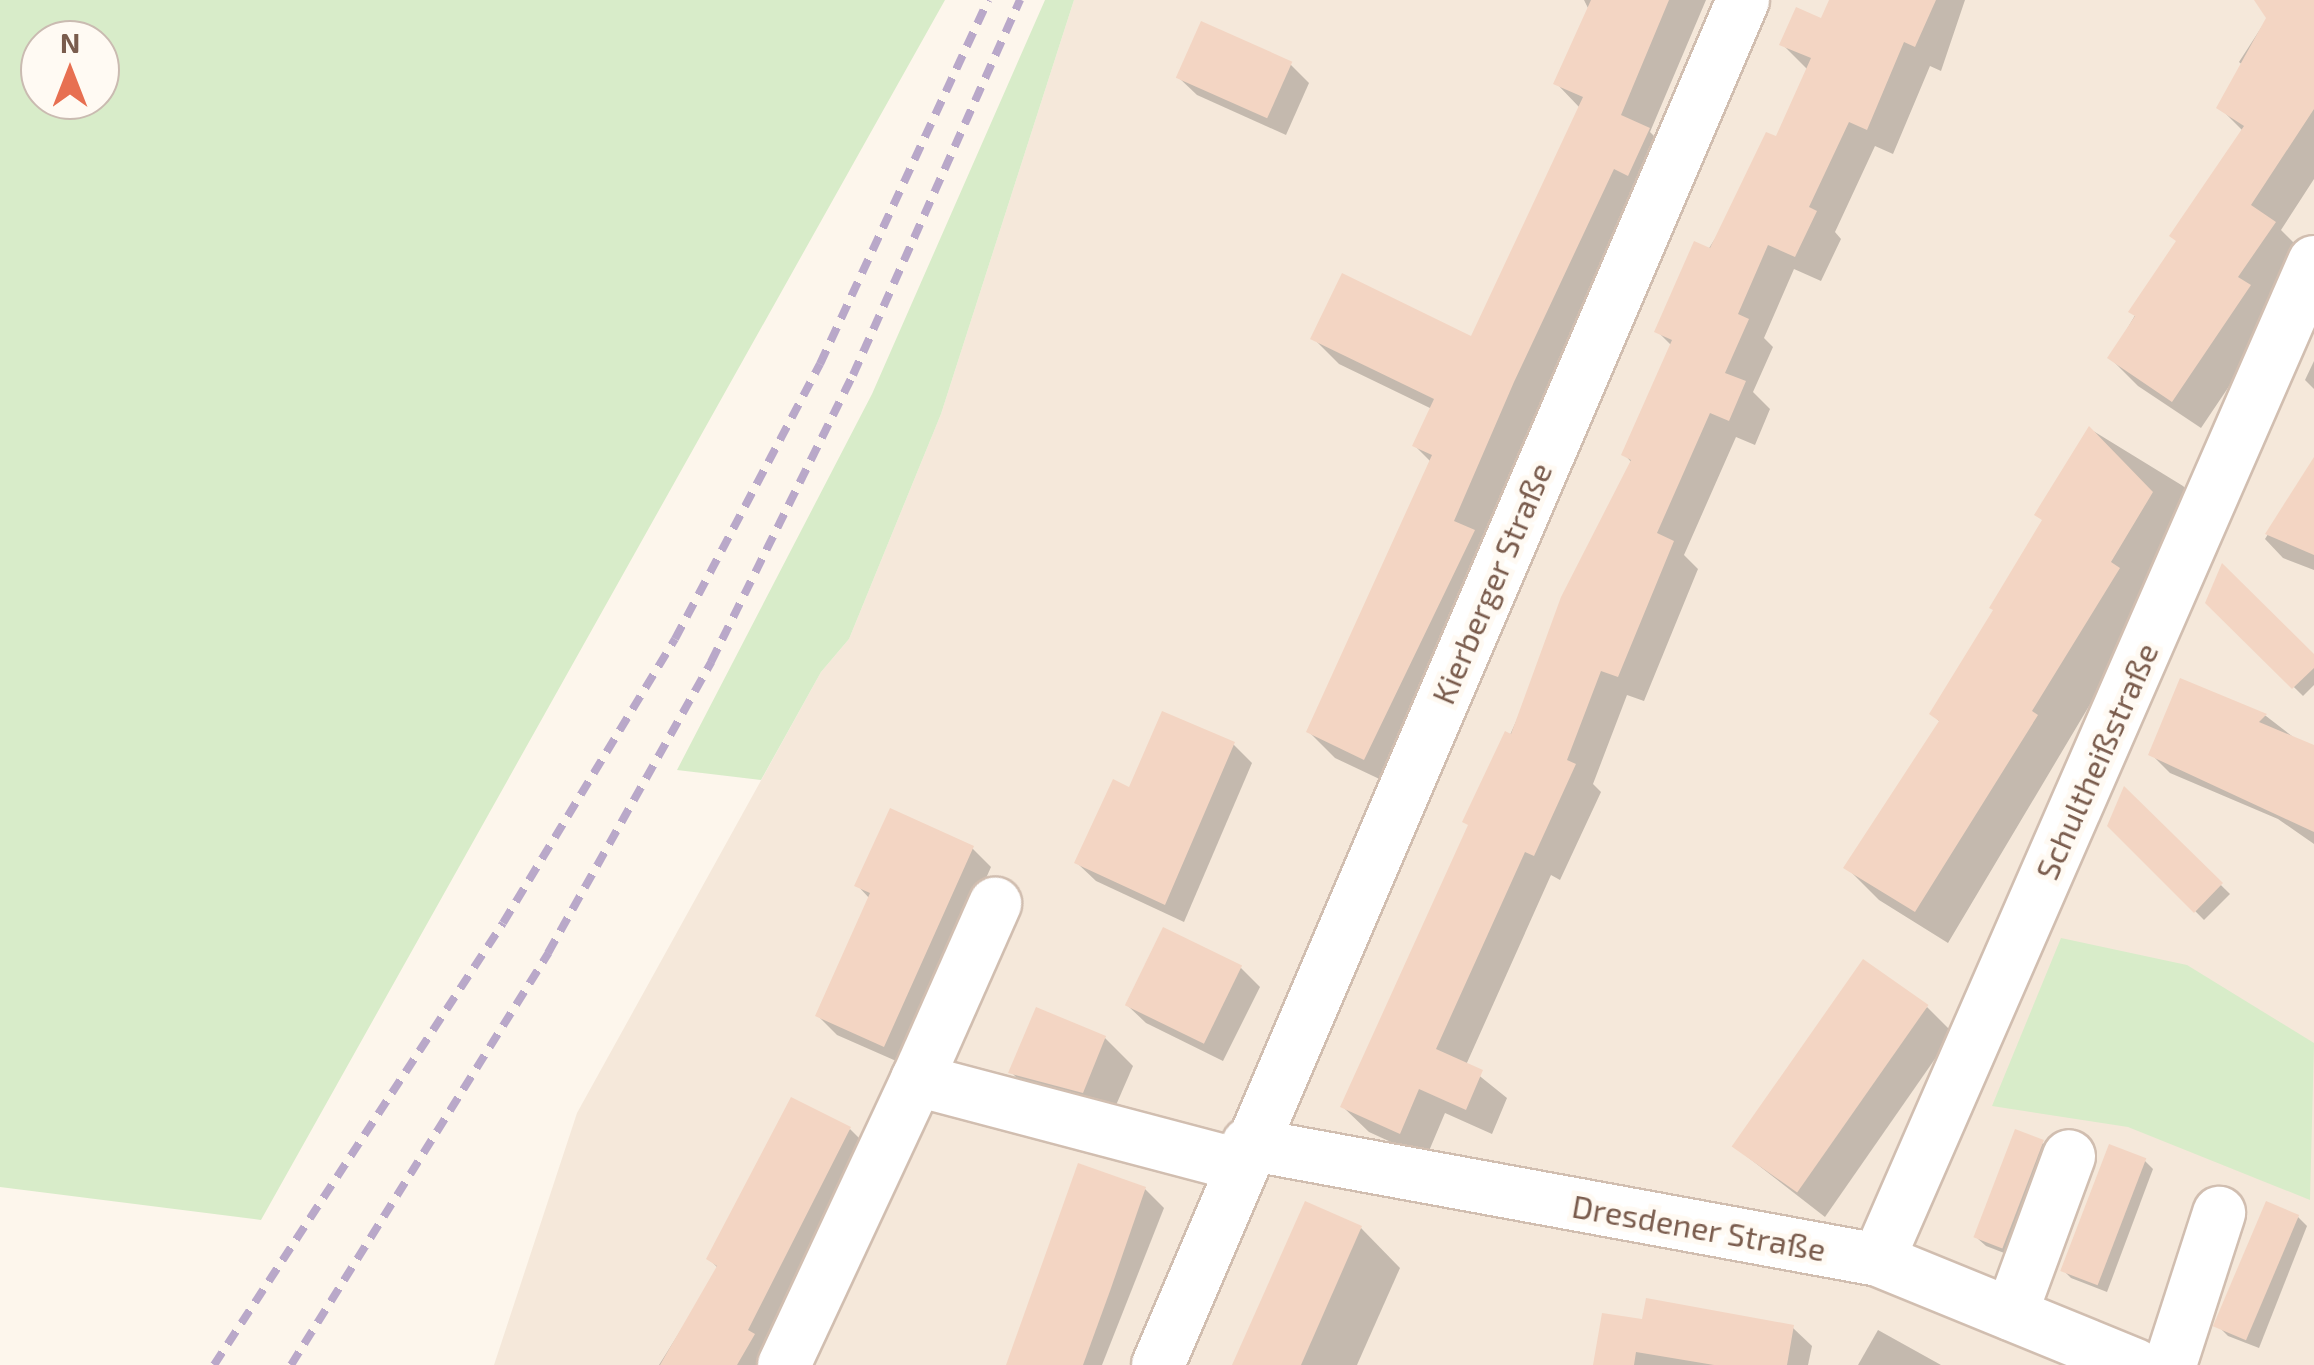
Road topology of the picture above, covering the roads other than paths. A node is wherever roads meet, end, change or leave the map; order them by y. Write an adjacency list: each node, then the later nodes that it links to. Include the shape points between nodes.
1 (1743, 0): 5 (street, Kierberger Straße)
2 (2314, 262): 8 (street, Schultheißstraße)
3 (995, 904): 4 (street)
4 (918, 1080): 5 (street); 10 (street)
5 (1243, 1155): 8 (street, Dresdener Straße); 11 (street, Kierberger Straße)
6 (2070, 1156): 9 (street)
7 (2219, 1213): 13 (street)
8 (1878, 1260): 9 (street, Dresdener Straße)
9 (2011, 1314): 12 (street, Dresdener Straße)
10 (784, 1365)
11 (1158, 1365)
12 (2134, 1365)
13 (2170, 1365)

